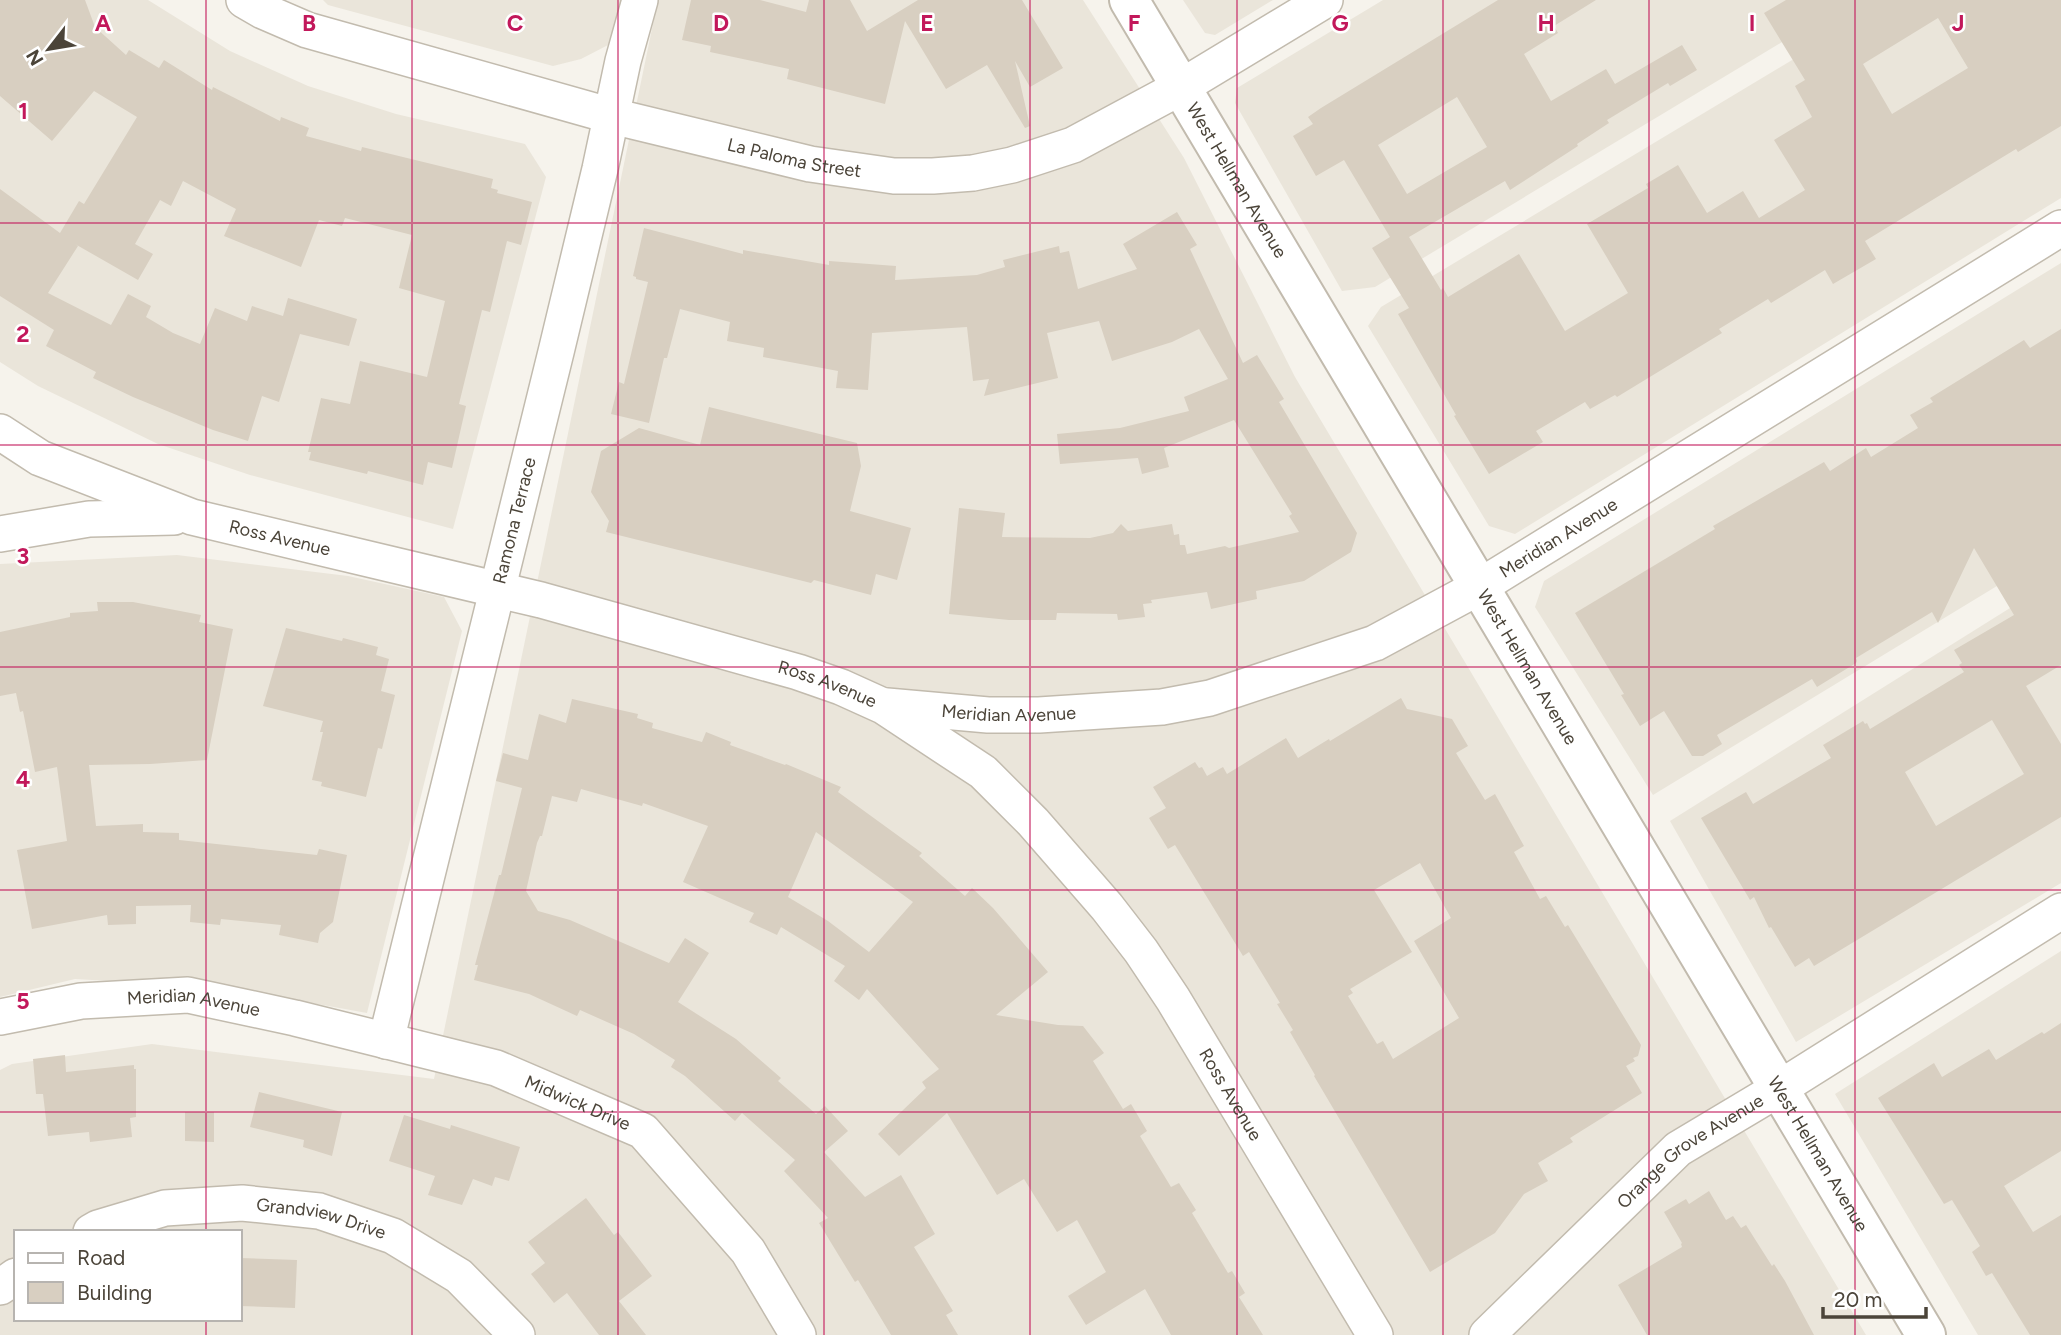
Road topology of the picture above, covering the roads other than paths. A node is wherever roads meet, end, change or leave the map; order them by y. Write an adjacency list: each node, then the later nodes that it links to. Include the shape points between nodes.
1 (244, 0): 6 (street, La Paloma Street, via 307,30)
2 (640, 0): 6 (street, Ramona Terrace)
3 (1129, 0): 5 (street, West Hellman Avenue)
4 (1325, 0): 5 (street, La Paloma Street)
5 (1181, 87): 6 (street, La Paloma Street, via 1044,156 972,173 933,176 894,176 810,164); 11 (street, West Hellman Avenue)
6 (612, 116): 12 (street, Ramona Terrace)
7 (2061, 228): 11 (street, Meridian Avenue)
8 (0, 432): 9 (street, Ross Avenue, via 40,458)
9 (192, 517): 10 (street, via 89,519); 12 (street, Ross Avenue)
10 (0, 534)
11 (1479, 587): 13 (street, Meridian Avenue, via 1375,643 1210,698 1162,707 1039,715); 17 (street, West Hellman Avenue)
12 (498, 592): 13 (street, Ross Avenue, via 777,665); 16 (street, Ramona Terrace)
13 (883, 706): 21 (street, Ross Avenue, via 983,772 1107,907 1173,999)
14 (2061, 911): 17 (street, Orange Grove Avenue)
15 (0, 1017): 16 (street, Meridian Avenue, via 80,1001 188,996)
16 (386, 1041): 20 (street, Midwick Drive, via 496,1068 643,1131 748,1251)
17 (1780, 1088): 22 (street, Orange Grove Avenue, via 1678,1149); 23 (street, West Hellman Avenue)
18 (94, 1230): 19 (street, Grandview Drive, via 165,1208 242,1203 319,1211 393,1236 459,1276)
19 (517, 1335)
20 (798, 1335)
21 (1375, 1335)
22 (1488, 1335)
23 (1926, 1335)

